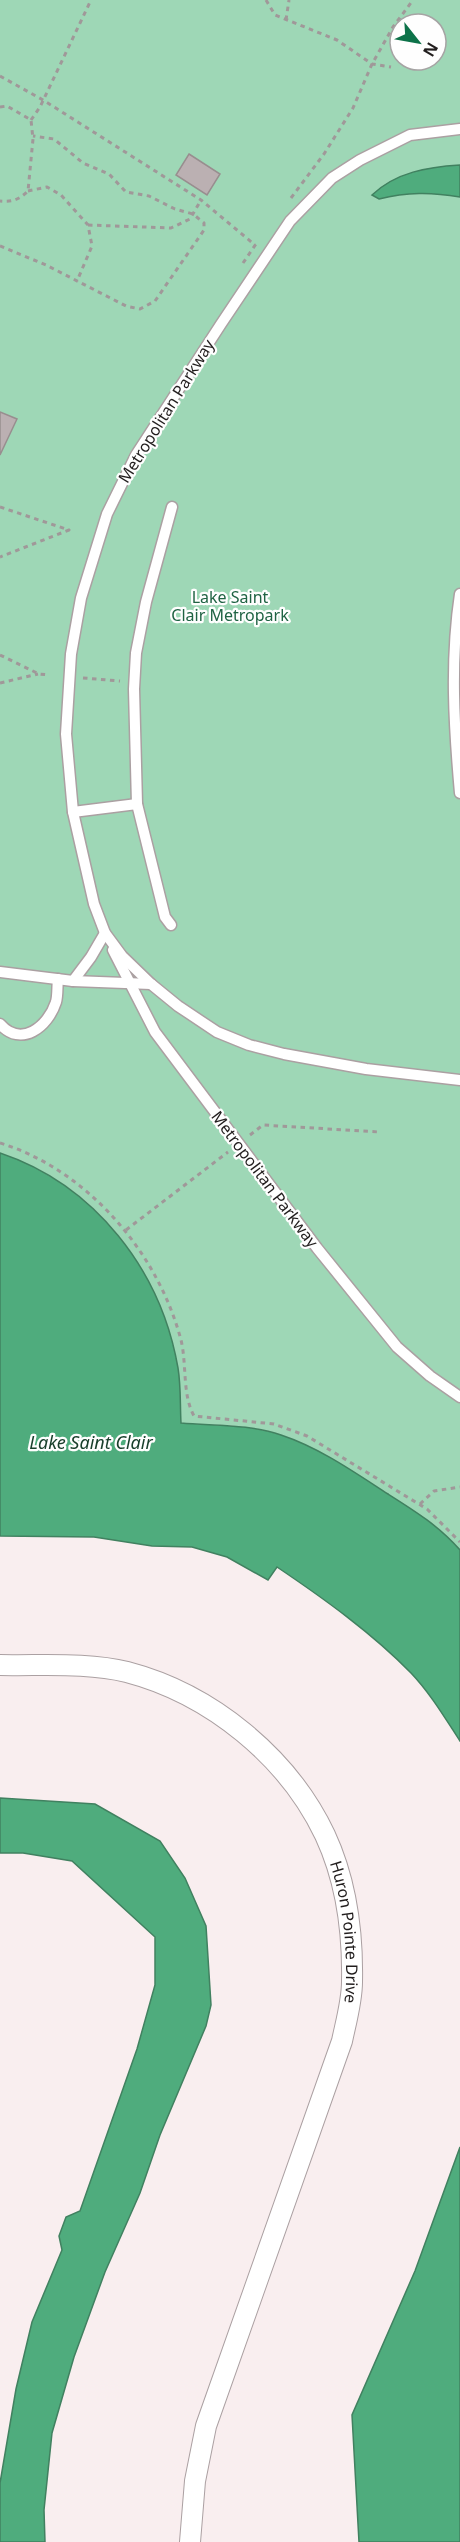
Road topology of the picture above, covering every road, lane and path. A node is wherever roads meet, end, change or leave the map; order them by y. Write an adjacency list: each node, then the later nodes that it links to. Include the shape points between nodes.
1 (91, 0): 9 (path)
2 (266, 0): 5 (path, via 275,15)
3 (289, 0): 5 (path)
4 (413, 0): 6 (path)
5 (286, 20): 6 (path, via 338,40)
6 (372, 64): 7 (path); 16 (path, via 353,108)
7 (388, 67)
8 (0, 76): 9 (path)
9 (43, 100): 11 (path); 15 (path)
10 (0, 107): 11 (path, via 7,106)
11 (31, 120): 13 (path)
12 (460, 129): 37 (lane, Metropolitan Parkway, via 410,135 360,160 310,198 258,268 136,455 94,550 70,654 66,734)
13 (33, 136): 14 (path); 18 (path, via 54,139 83,163 109,174 126,192 149,196)
14 (28, 191): 17 (path, via 12,202); 19 (path, via 47,188 61,195)
15 (201, 200): 18 (path); 21 (path)
16 (290, 200)
17 (0, 201)
18 (193, 214): 19 (path, via 183,224 171,228); 24 (path, via 204,223 204,230 155,301 146,308 135,309)
19 (88, 225): 24 (path, via 92,246)
20 (262, 236): 21 (path)
21 (255, 245): 23 (path)
22 (0, 246): 24 (path)
23 (242, 265)
24 (77, 281)
25 (0, 507): 27 (path, via 69,530)
26 (172, 507): 36 (lane, via 136,653)
27 (0, 557)
28 (460, 594): 35 (lane, via 453,665)
29 (0, 655): 30 (path)
30 (39, 674): 31 (path); 34 (path)
31 (49, 675)
32 (81, 678): 33 (path)
33 (120, 681)
34 (0, 683)
35 (460, 793)
36 (137, 804): 37 (lane); 38 (lane, via 165,917)
37 (73, 812): 39 (lane, Metropolitan Parkway)
38 (171, 925)
39 (105, 933): 42 (lane); 43 (lane, Metropolitan Parkway); 44 (lane, via 122,956)
40 (0, 972): 41 (lane)
41 (58, 979): 42 (lane); 45 (lane, via 56,1001 38,1030 22,1035)
42 (73, 981): 43 (lane)
43 (128, 982): 44 (lane); 48 (lane, Metropolitan Parkway, via 154,1032 369,1314 397,1347)
44 (152, 984): 46 (lane, via 217,1032 249,1045 366,1069)
45 (0, 1024)
46 (460, 1080)
47 (0, 1143): 50 (path, via 62,1174 104,1208 132,1238 162,1285 171,1310 186,1363 188,1406 194,1416 274,1424 307,1436)
48 (460, 1397)
49 (460, 1487): 50 (path, via 434,1491)
50 (420, 1504): 51 (path)
51 (460, 1542)
52 (0, 1665): 53 (street, Huron Pointe Drive, via 125,1672 191,1696 217,1713 251,1739 288,1777 309,1807 336,1864 346,1902 352,1985 342,2041 206,2426 195,2481)
53 (190, 2542)

